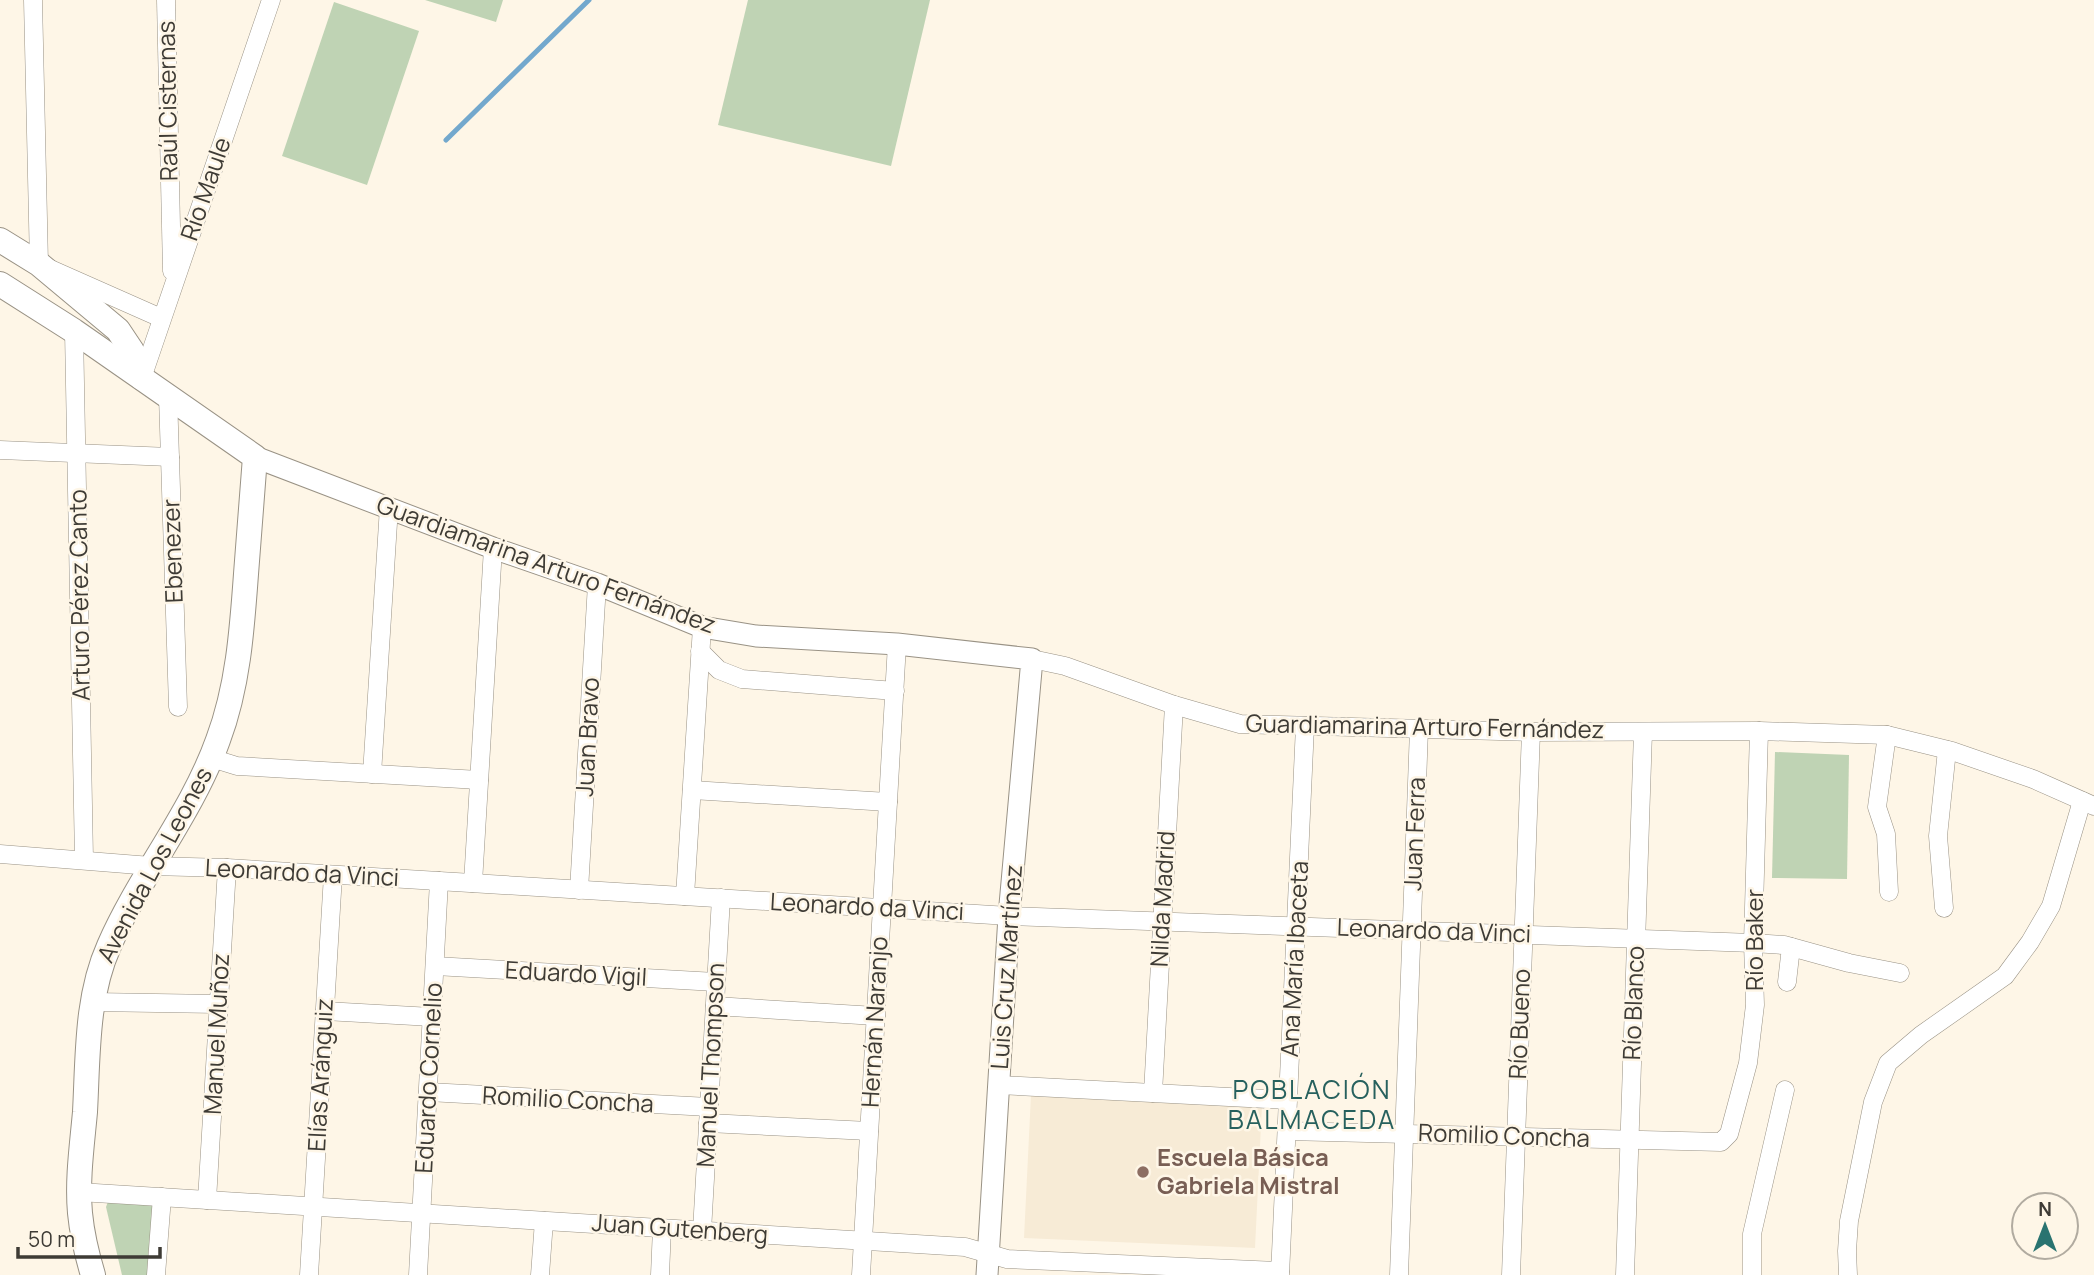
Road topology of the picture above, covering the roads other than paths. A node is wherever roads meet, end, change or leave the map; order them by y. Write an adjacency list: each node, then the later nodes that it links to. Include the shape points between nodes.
1 (33, 0): 5 (street)
2 (166, 0): 7 (street, Raúl Cisternas)
3 (271, 0): 7 (street, Río Maule)
4 (0, 240): 5 (main road)
5 (39, 264): 8 (street); 10 (main road, via 118,330)
6 (0, 284): 9 (main road, Guardiamarina Arturo Fernández)
7 (172, 285): 8 (street, Río Maule)
8 (161, 318): 10 (street, Río Maule)
9 (74, 331): 10 (main road, Guardiamarina Arturo Fernández); 13 (street, Arturo Pérez Canto)
10 (142, 378): 11 (main road, Guardiamarina Arturo Fernández)
11 (167, 396): 14 (street, Ebenezer); 15 (main road, Guardiamarina Arturo Fernández)
12 (0, 450): 13 (street)
13 (77, 453): 14 (street); 40 (street, Arturo Pérez Canto)
14 (170, 457): 25 (street, Ebenezer)
15 (255, 457): 16 (street, Guardiamarina Arturo Fernández); 33 (main road, Avenida Los Leones, via 237,667)
16 (388, 507): 17 (street, Guardiamarina Arturo Fernández); 34 (street)
17 (493, 548): 18 (street, Guardiamarina Arturo Fernández); 35 (street)
18 (597, 584): 19 (street, Guardiamarina Arturo Fernández); 46 (street, Juan Bravo)
19 (702, 626): 20 (street, Guardiamarina Arturo Fernández, via 756,636); 21 (street)
20 (897, 644): 22 (street, Guardiamarina Arturo Fernández); 23 (street, Hernán Naranjo)
21 (700, 651): 23 (street, Guardiamarina Arturo Fernández, via 719,670 742,679); 36 (street)
22 (1031, 659): 24 (street, Guardiamarina Arturo Fernández, via 1065,666); 52 (street, Luis Cruz Martínez)
23 (895, 691): 37 (street, Hernán Naranjo)
24 (1174, 705): 26 (street, Guardiamarina Arturo Fernández, via 1240,724); 53 (street, Nilda Madrid)
25 (178, 707)
26 (1306, 726): 27 (street, Guardiamarina Arturo Fernández); 54 (street, Ana María Ibaceta)
27 (1419, 729): 29 (street, Guardiamarina Arturo Fernández); 55 (street, Juan Ferra)
28 (1759, 731): 30 (street, Guardiamarina Arturo Fernández); 31 (street, Guardiamarina Arturo Fernández); 58 (street, Río Baker)
29 (1531, 732): 30 (street, Guardiamarina Arturo Fernández); 56 (street, Río Bueno)
30 (1643, 732): 57 (street, Río Blanco)
31 (1887, 734): 32 (street, Guardiamarina Arturo Fernández); 47 (street, via 1877,807 1886,834)
32 (1947, 750): 38 (street, Guardiamarina Arturo Fernández, via 2033,779); 51 (street, via 1938,836)
33 (211, 758): 34 (street, via 237,766); 41 (main road, Avenida Los Leones)
34 (372, 774): 35 (street)
35 (479, 780): 45 (street)
36 (692, 790): 37 (street); 48 (street)
37 (888, 802): 50 (street, Hernán Naranjo)
38 (2088, 804): 105 (street, via 2052,906 2005,976 1888,1063 1873,1102 1849,1221)
39 (0, 854): 40 (street, Leonardo da Vinci)
40 (84, 859): 41 (street, Leonardo da Vinci)
41 (151, 866): 42 (street, Leonardo da Vinci); 64 (main road, Avenida Los Leones, via 110,943)
42 (226, 868): 43 (street, Leonardo da Vinci); 65 (street, Manuel Muñoz)
43 (333, 875): 44 (street, Leonardo da Vinci); 67 (street, Elías Aránguiz)
44 (439, 881): 45 (street, Leonardo da Vinci); 60 (street, Eduardo Cornelio)
45 (473, 883): 46 (street, Leonardo da Vinci)
46 (579, 890): 48 (street, Leonardo da Vinci)
47 (1889, 892)
48 (685, 896): 49 (street, Leonardo da Vinci)
49 (721, 898): 50 (street, Leonardo da Vinci); 62 (street, Manuel Thompson)
50 (882, 908): 52 (street, Leonardo da Vinci); 68 (street, Hernán Naranjo)
51 (1944, 908)
52 (1009, 916): 53 (street, Leonardo da Vinci); 70 (street, Luis Cruz Martínez)
53 (1162, 922): 54 (street, Leonardo da Vinci); 73 (street, Nilda Madrid)
54 (1296, 926): 55 (street, Leonardo da Vinci); 74 (street, Ana María Ibaceta)
55 (1412, 931): 56 (street, Leonardo da Vinci); 78 (street, Juan Ferra)
56 (1524, 935): 57 (street, Leonardo da Vinci); 79 (street, Río Bueno)
57 (1637, 939): 58 (street, Leonardo da Vinci); 80 (street, Río Blanco)
58 (1752, 943): 59 (street, Leonardo da Vinci); 81 (street, Río Baker, via 1755,1004 1748,1063 1729,1134)
59 (1791, 947): 61 (street, Leonardo da Vinci); 63 (street)
60 (435, 967): 62 (street, Eduardo Vigil); 69 (street, Eduardo Cornelio)
61 (1900, 973)
62 (716, 982): 66 (street, Manuel Thompson)
63 (1787, 982)
64 (93, 1002): 65 (street); 82 (main road, Avenida Los Leones)
65 (218, 1004): 84 (street, Manuel Muñoz)
66 (715, 1006): 68 (street); 75 (street, Manuel Thompson)
67 (325, 1011): 69 (street); 85 (street, Elías Aránguiz)
68 (876, 1016): 76 (street, Hernán Naranjo)
69 (432, 1017): 72 (street, Eduardo Cornelio)
70 (999, 1085): 73 (street); 91 (street, Luis Cruz Martínez)
71 (1785, 1090): 104 (street, via 1752,1234)
72 (428, 1092): 75 (street, Romilio Concha); 86 (street, Eduardo Cornelio)
73 (1153, 1093): 74 (street)
74 (1288, 1100): 77 (street, Ana María Ibaceta)
75 (708, 1115): 76 (street, Romilio Concha); 89 (street, Manuel Thompson)
76 (869, 1131): 90 (street, Hernán Naranjo)
77 (1287, 1131): 78 (street, Romilio Concha); 93 (street, Ana María Ibaceta)
78 (1404, 1134): 79 (street, Romilio Concha); 101 (street, Juan Ferra)
79 (1516, 1137): 80 (street, Romilio Concha); 102 (street, Río Bueno)
80 (1629, 1140): 81 (street, Romilio Concha); 103 (street, Río Blanco)
81 (1721, 1142)
82 (79, 1192): 83 (street, Juan Gutenberg); 94 (main road, Avenida Los Leones, via 82,1232)
83 (162, 1197): 84 (street, Juan Gutenberg); 95 (street)
84 (207, 1200): 85 (street, Juan Gutenberg)
85 (313, 1206): 86 (street, Juan Gutenberg); 96 (street, Elías Aránguiz)
86 (421, 1213): 87 (street, Juan Gutenberg); 97 (street, Eduardo Cornelio)
87 (544, 1221): 88 (street, Juan Gutenberg); 98 (street)
88 (662, 1228): 89 (street, Juan Gutenberg); 99 (street)
89 (702, 1231): 90 (street, Juan Gutenberg)
90 (863, 1241): 91 (street, Juan Gutenberg, via 965,1247); 100 (street, Hernán Naranjo)
91 (988, 1264): 92 (street, Juan Gutenberg, via 1007,1259)
92 (1140, 1270): 93 (street, Juan Gutenberg)
93 (1280, 1273)
94 (93, 1275)
95 (156, 1275)
96 (309, 1275)
97 (418, 1275)
98 (540, 1275)
99 (660, 1275)
100 (861, 1275)
101 (1399, 1275)
102 (1511, 1275)
103 (1625, 1275)
104 (1752, 1275)
105 (1848, 1275)

